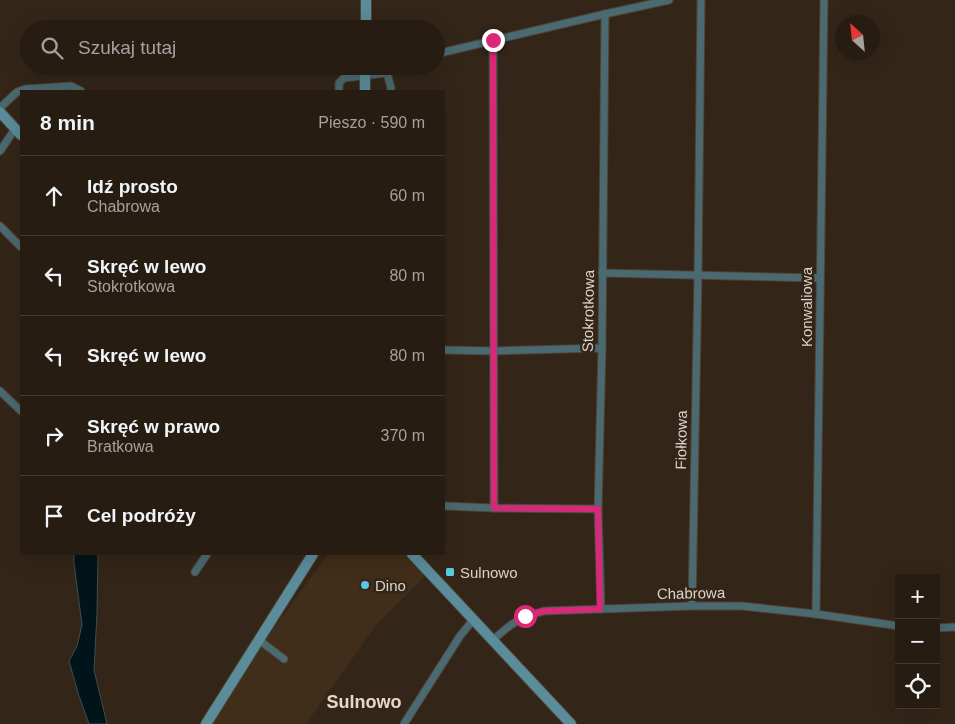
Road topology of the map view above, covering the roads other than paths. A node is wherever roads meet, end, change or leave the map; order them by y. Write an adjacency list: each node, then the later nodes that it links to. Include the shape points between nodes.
1 (366, 0): 6 (main road)
2 (669, 0): 5 (street)
3 (701, 0): 25 (street, Fiołkowa)
4 (824, 0): 26 (street, Konwaliowa)
5 (605, 14): 7 (street); 24 (street, Stokrotkowa)
6 (366, 20)
7 (493, 40): 8 (street); 29 (street)
8 (445, 52)
9 (353, 75): 15 (street, via 339,83)
10 (365, 75): 16 (main road)
11 (388, 75): 17 (street)
12 (20, 90): 18 (street)
13 (21, 90): 14 (street, via 71,86)
14 (79, 90)
15 (339, 90)
16 (365, 90)
17 (391, 90)
18 (0, 108)
19 (0, 112): 20 (main road)
20 (18, 132): 21 (street)
21 (0, 151)
22 (0, 226): 23 (street)
23 (20, 247)
24 (602, 273): 25 (street); 27 (street, Stokrotkowa)
25 (698, 276): 26 (street); 39 (street, Fiołkowa)
26 (820, 278): 41 (street, Konwaliowa)
27 (602, 348): 29 (street); 34 (street, Stokrotkowa)
28 (445, 350): 29 (street)
29 (493, 351): 33 (street)
30 (0, 391): 31 (street)
31 (20, 410)
32 (445, 506): 33 (street)
33 (494, 508): 34 (street)
34 (598, 509): 40 (street, Stokrotkowa)
35 (206, 555): 38 (street)
36 (312, 555): 46 (main road)
37 (413, 555): 42 (main road)
38 (195, 572)
39 (692, 606): 40 (street, Chabrowa); 41 (street, Chabrowa, via 742,606)
40 (600, 609): 47 (street, Chabrowa, via 544,611 525,616 507,626)
41 (816, 614): 43 (street, Chabrowa)
42 (473, 620): 47 (main road); 50 (street)
43 (895, 625)
44 (955, 627): 45 (street)
45 (940, 628)
46 (259, 640): 48 (street); 49 (main road)
47 (492, 641): 51 (main road)
48 (284, 659)
49 (206, 724)
50 (404, 724)
51 (571, 724)

